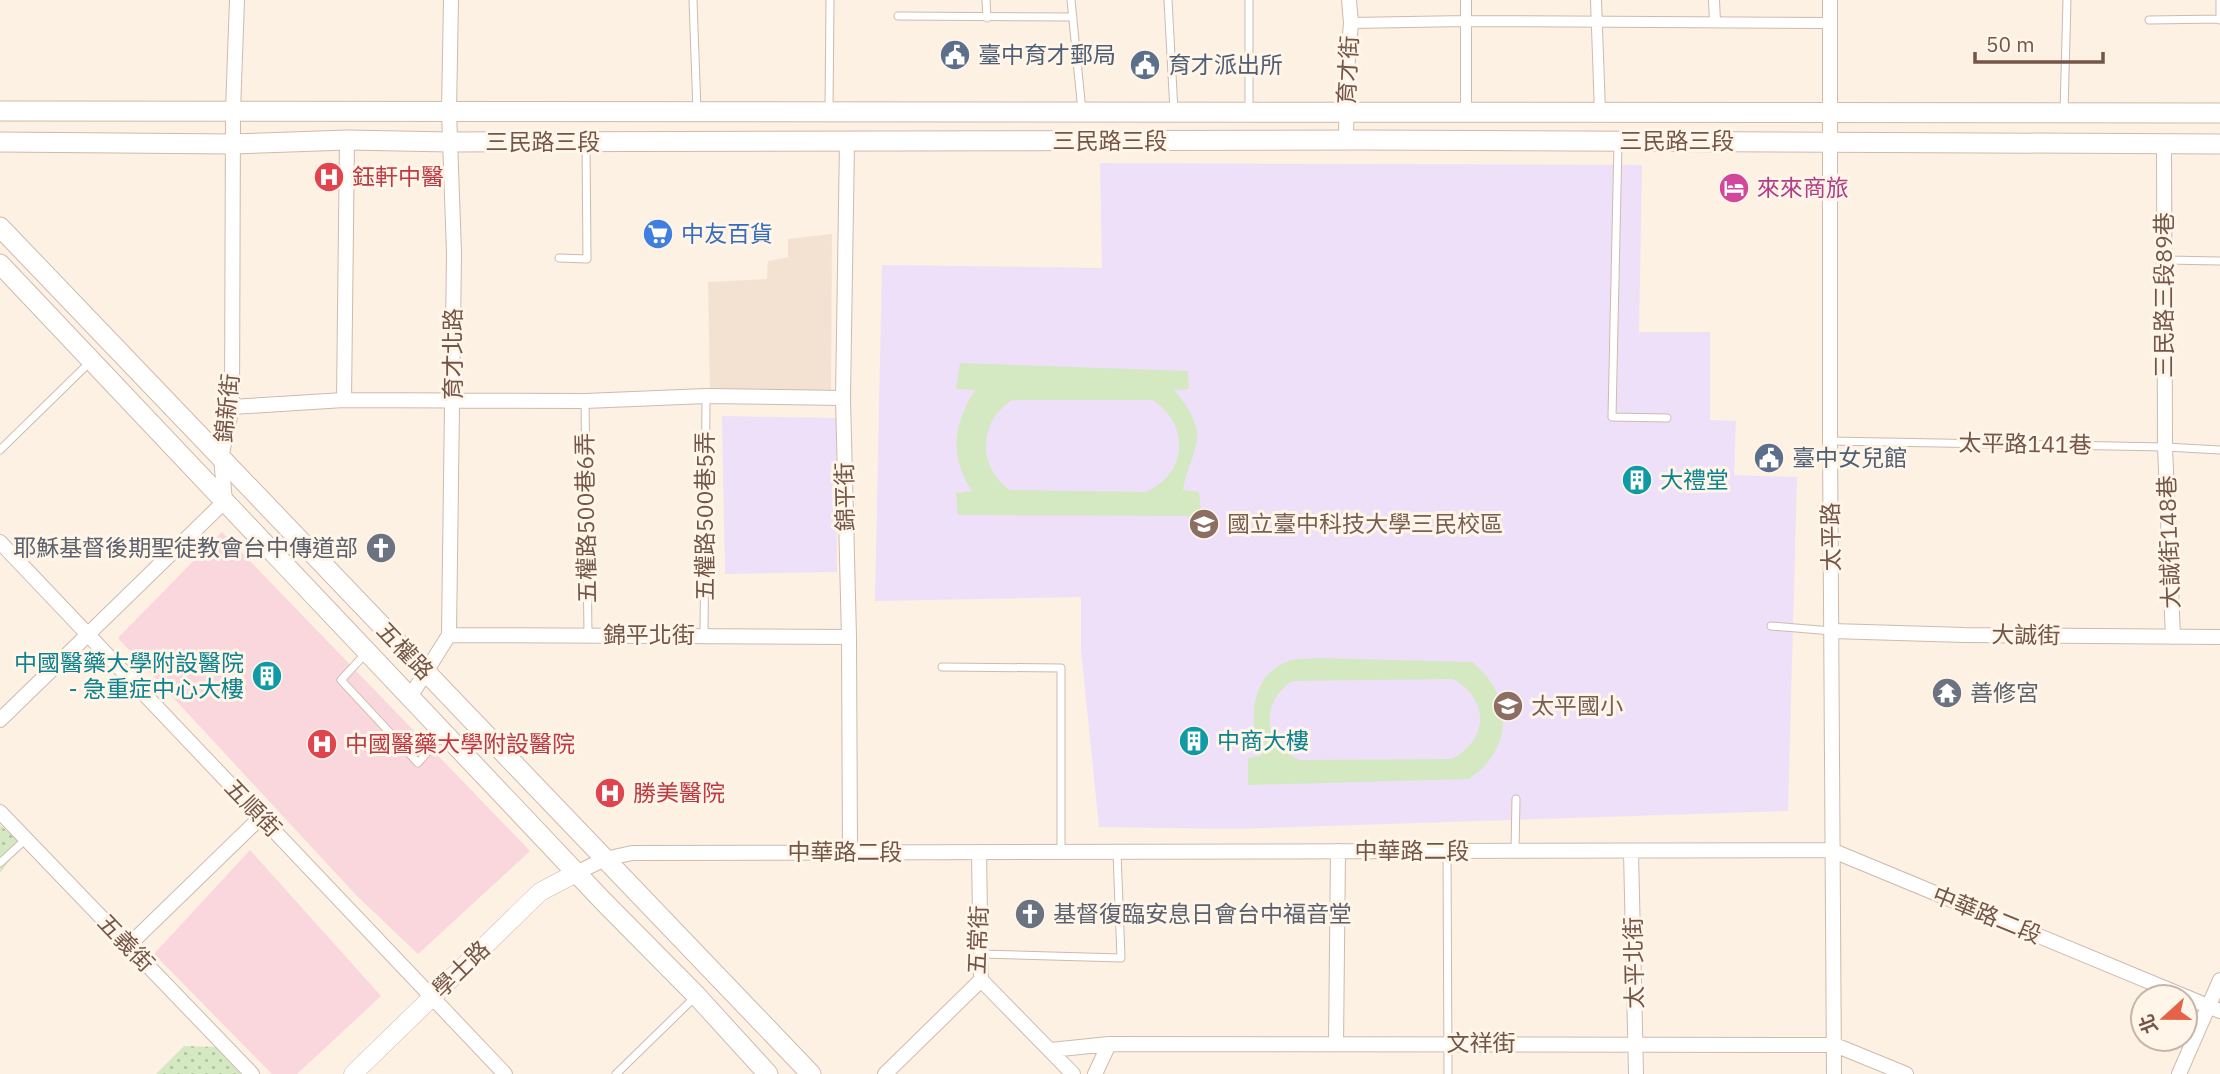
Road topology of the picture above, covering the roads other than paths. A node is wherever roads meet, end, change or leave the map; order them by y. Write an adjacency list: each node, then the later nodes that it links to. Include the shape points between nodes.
1 (237, 0): 28 (street, 錦新街)
2 (451, 0): 29 (street, 育才北路)
3 (693, 0): 30 (lane)
4 (830, 0): 26 (lane)
5 (986, 0): 18 (lane)
6 (1071, 0): 17 (lane)
7 (1168, 0): 33 (lane)
8 (1249, 0): 34 (lane)
9 (1349, 0): 24 (street, 育才街)
10 (1466, 0): 21 (street)
11 (1596, 0): 22 (street)
12 (1714, 0): 23 (street)
13 (1830, 0): 25 (street, 太平路)
14 (2067, 0): 38 (lane)
15 (2220, 0): 19 (lane)
16 (898, 16): 18 (lane)
17 (1073, 17): 18 (lane); 32 (lane)
18 (987, 18)
19 (2220, 19): 20 (lane)
20 (2149, 20)
21 (1466, 21): 22 (street); 24 (street); 35 (street)
22 (1597, 22): 23 (street); 36 (street)
23 (1715, 22): 25 (street)
24 (1351, 23): 31 (street, 育才街)
25 (1830, 23): 37 (street, 太平路)
26 (829, 110): 30 (main road, 三民路三段); 32 (main road, 三民路三段)
27 (0, 111): 28 (main road, 三民路三段)
28 (233, 111): 29 (main road, 三民路三段); 47 (street, 錦新街)
29 (449, 111): 30 (main road, 三民路三段); 44 (street, 育才北路)
30 (696, 111)
31 (1346, 111): 34 (main road, 三民路三段); 35 (main road, 三民路三段); 41 (street, 育才街)
32 (1082, 112): 33 (main road, 三民路三段)
33 (1174, 112): 34 (main road, 三民路三段)
34 (1250, 112)
35 (1466, 112): 36 (main road, 三民路三段)
36 (1600, 112): 37 (main road, 三民路三段)
37 (1829, 112): 38 (main road, 三民路三段); 43 (street, 太平路)
38 (2064, 113): 39 (main road, 三民路三段)
39 (2220, 113)
40 (347, 140): 44 (main road, 三民路三段); 47 (main road, 三民路三段); 59 (street)
41 (1346, 141): 42 (main road, 三民路三段); 46 (main road, 三民路三段)
42 (1618, 141): 43 (main road, 三民路三段); 63 (lane, via 1612,417)
43 (1829, 141): 48 (main road, 三民路三段); 64 (street, 太平路)
44 (450, 142): 45 (main road, 三民路三段); 60 (street, 育才北路)
45 (586, 142): 46 (main road, 三民路三段); 52 (lane, via 587,259)
46 (847, 142): 58 (street, 錦平街)
47 (233, 144): 50 (main road, 三民路三段); 62 (street, 錦新街)
48 (2164, 144): 49 (main road, 三民路三段); 53 (street, 三民路三段89巷)
49 (2220, 144)
50 (3, 146)
51 (0, 227): 68 (main road, 五權路)
52 (559, 258)
53 (2164, 260): 54 (lane); 65 (street, 三民路三段89巷)
54 (2220, 261)
55 (0, 264): 56 (main road, 五權路)
56 (92, 361): 66 (lane); 69 (main road, 五權路)
57 (706, 396): 58 (street); 61 (street); 76 (lane, 五權路500巷5弄)
58 (843, 398): 77 (street, 錦平街)
59 (344, 400): 60 (street); 62 (street)
60 (453, 401): 61 (street); 74 (street, 育才北路)
61 (585, 401): 75 (lane, 五權路500巷6弄)
62 (232, 407): 68 (street, 錦新街)
63 (1667, 418)
64 (1830, 441): 65 (lane, 太平路141巷); 72 (street, 太平路)
65 (2165, 447): 67 (lane, 太平路141巷); 78 (street, 大誠街148巷)
66 (0, 450)
67 (2220, 450)
68 (221, 458): 69 (street, 錦新街); 82 (main road, 五權路)
69 (225, 501): 73 (street); 80 (main road, 五權路)
70 (0, 542): 73 (street, 五順街)
71 (1771, 626): 72 (lane)
72 (1832, 631): 78 (street, 大誠街); 90 (street, 太平路)
73 (88, 635): 84 (street); 88 (street, 五順街)
74 (449, 635): 75 (street, 錦平北街); 82 (street)
75 (588, 635): 76 (street, 錦平北街)
76 (704, 635): 77 (street, 錦平北街)
77 (849, 637): 94 (street, 錦平街)
78 (2173, 637): 79 (street, 大誠街)
79 (2220, 637)
80 (368, 652): 83 (main road, 五權路); 85 (lane, via 341,680 418,763)
81 (942, 667): 96 (lane, via 1061,668)
82 (426, 672): 83 (street); 99 (main road, 五權路)
83 (410, 697): 85 (main road, 五權路)
84 (0, 720)
85 (444, 733): 101 (main road, 五權路)
86 (1516, 799): 98 (lane)
87 (0, 811): 89 (street, 五義街)
88 (261, 817): 102 (street); 107 (street, 五順街)
89 (26, 839): 100 (lane); 102 (street, 五義街)
90 (1831, 850): 93 (street, 中華路二段); 108 (street, 中華路二段); 113 (street, 太平路)
91 (1338, 851): 92 (street, 中華路二段); 97 (street, 中華路二段); 111 (street)
92 (1447, 851): 98 (street, 中華路二段); 109 (lane)
93 (1631, 851): 98 (street, 中華路二段); 112 (street, 太平北街)
94 (850, 852): 95 (street, 中華路二段); 99 (street, 中華路二段, via 632,853)
95 (979, 852): 96 (street, 中華路二段); 103 (street, 五常街)
96 (1062, 852): 97 (street, 中華路二段)
97 (1116, 852): 103 (lane, via 1121,958)
98 (1515, 852)
99 (605, 859): 101 (street, 中華路二段); 120 (main road, 五權路)
100 (0, 863)
101 (576, 873): 106 (main road, 五權路); 107 (street, 學士路, via 542,891)
102 (129, 945): 115 (street, 五義街)
103 (980, 954): 104 (street, 五常街)
104 (981, 980): 114 (street); 121 (street, 五常街)
105 (2220, 980): 108 (street)
106 (696, 995): 118 (lane); 119 (main road, 五權路)
107 (432, 997): 116 (street, 學士路); 117 (street, 五順街)
108 (2214, 1008): 128 (street)
109 (1448, 1043): 111 (street, 文祥街); 112 (street, 文祥街); 124 (lane)
110 (1109, 1044): 111 (street, 文祥街); 114 (street, 文祥街); 123 (street)
111 (1336, 1044)
112 (1636, 1044): 113 (street, 文祥街); 125 (street, 太平北街)
113 (1835, 1045): 126 (street, 太平路); 127 (street, 文祥街)
114 (1051, 1050): 122 (street)
115 (253, 1074)
116 (353, 1074)
117 (505, 1074)
118 (616, 1074)
119 (768, 1074)
120 (811, 1074)
121 (885, 1074)
122 (1073, 1074)
123 (1095, 1074)
124 (1448, 1074)
125 (1636, 1074)
126 (1835, 1074)
127 (1906, 1074)
128 (2179, 1074)

